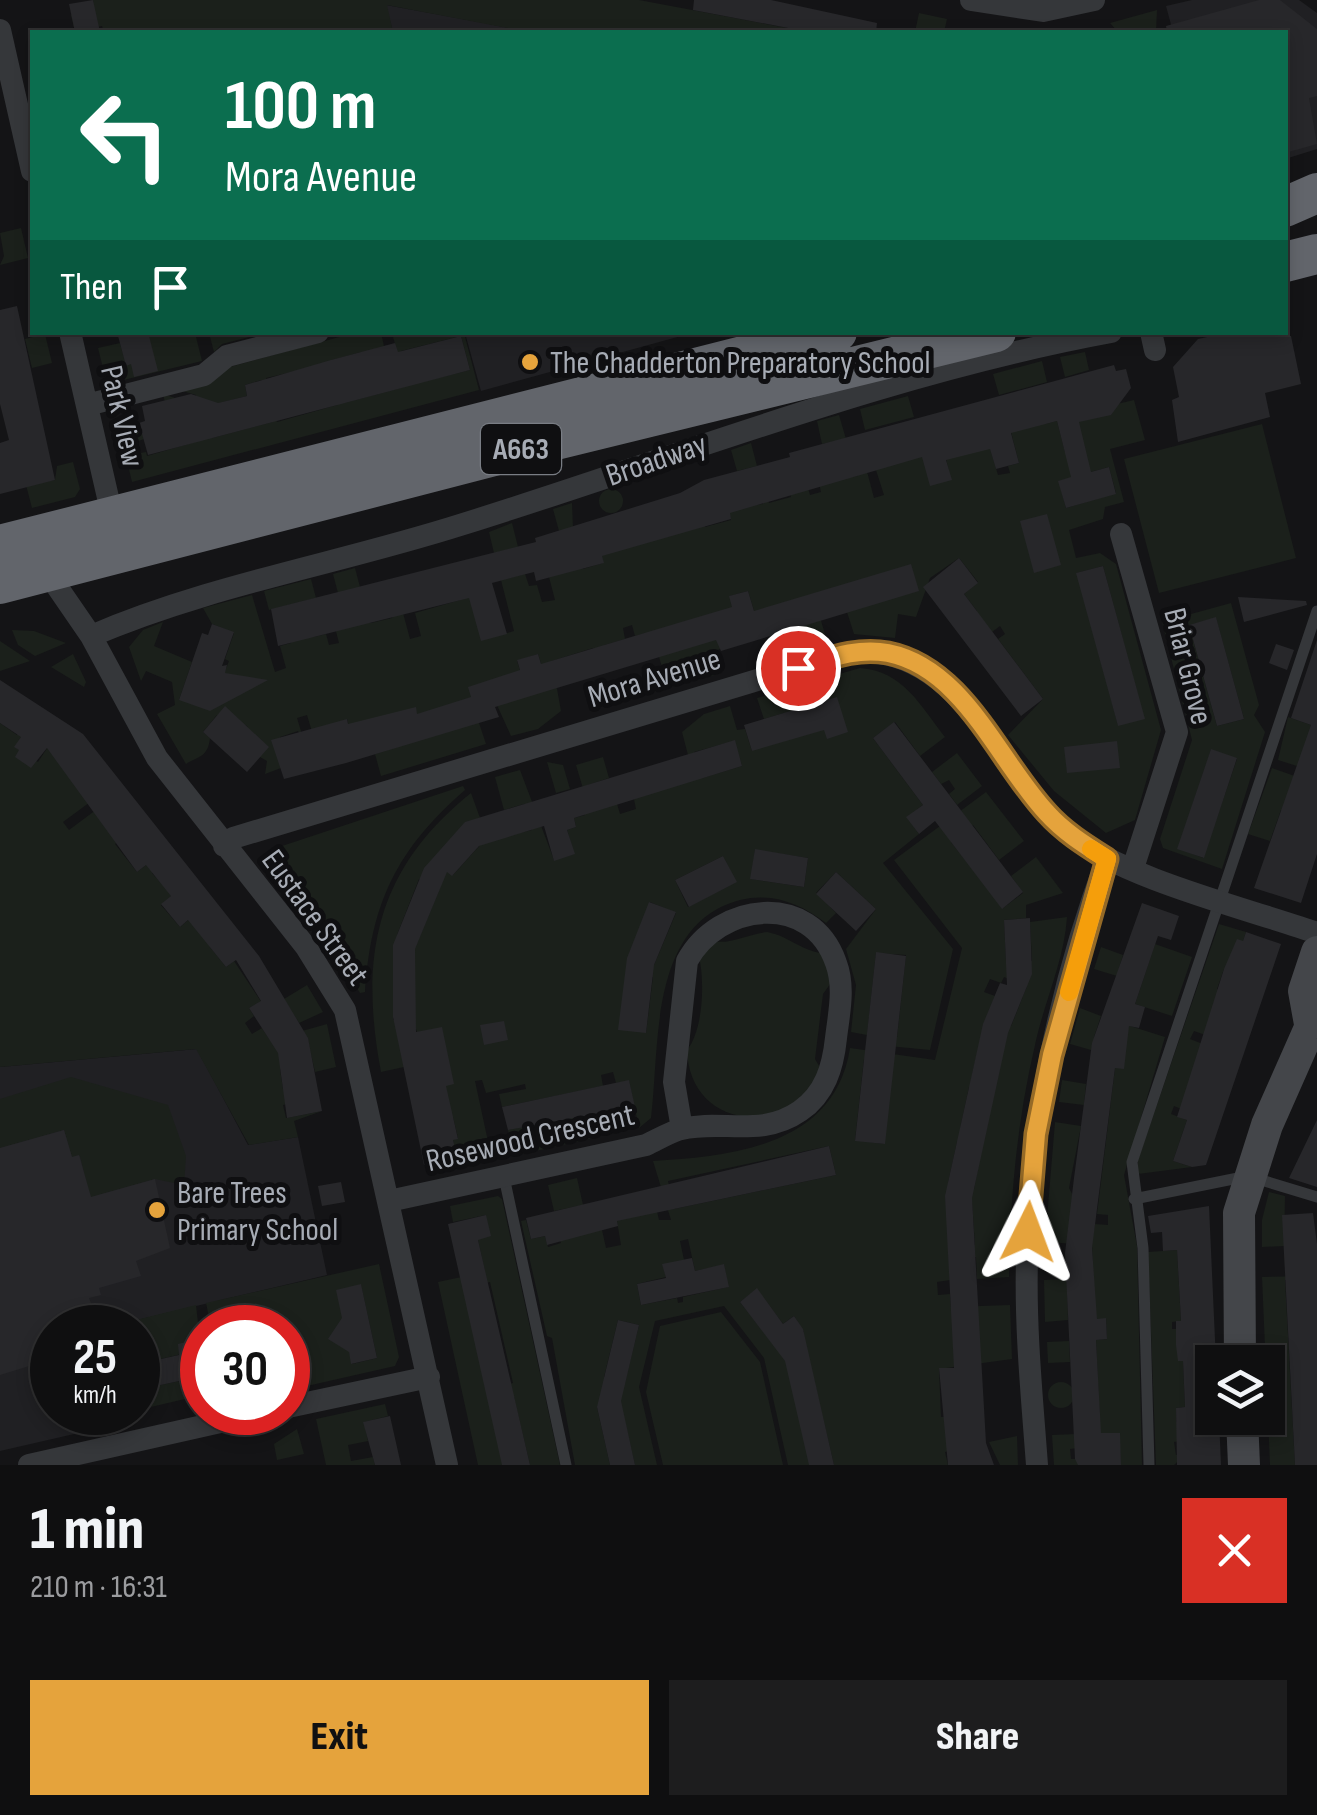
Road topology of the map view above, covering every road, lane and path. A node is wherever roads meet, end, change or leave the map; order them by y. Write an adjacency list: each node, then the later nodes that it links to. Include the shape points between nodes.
1 (971, 0): 2 (street, via 1043,10)
2 (1094, 0)
3 (0, 30): 4 (street)
4 (30, 162)
5 (1317, 193): 6 (highway)
6 (1288, 206)
7 (1317, 210): 8 (highway)
8 (1288, 217)
9 (1317, 254): 10 (highway)
10 (1288, 261)
11 (1317, 266): 12 (highway)
12 (1288, 270)
13 (71, 335): 19 (street, Park View)
14 (307, 335): 19 (street, via 227,356 204,375)
15 (814, 335): 18 (highway, A663)
16 (984, 335): 23 (highway, Broadway / A663)
17 (1099, 335): 26 (street, Broadway, via 796,412 458,526 291,569)
18 (732, 346): 20 (highway, A663)
19 (87, 405): 20 (street, Park View)
20 (112, 515): 22 (highway, A663)
21 (1121, 534): 29 (street, Briar Grove, via 1178,732)
22 (0, 545)
23 (47, 572): 24 (highway, Broadway / A663); 26 (street, Eustace Street)
24 (0, 584)
25 (1317, 611): 30 (lane)
26 (91, 636): 27 (street, Eustace Street, via 156,758)
27 (224, 846): 28 (street, Mora Avenue, via 857,652 896,656 945,684 1046,812); 39 (street, Eustace Street, via 338,997)
28 (1107, 859): 29 (street, Mora Avenue); 48 (street, via 1052,1055 1032,1174 1026,1262)
29 (1133, 868): 30 (street, Mora Avenue)
30 (1219, 900): 31 (street, Mora Avenue); 38 (lane, via 1132,1162)
31 (1317, 933)
32 (1317, 952): 33 (street, via 1304,991)
33 (1313, 1018): 35 (street)
34 (682, 1129): 34 (street, Rosewood Crescent, via 674,1082 693,950 718,924 757,911 778,912 811,928 836,960 842,985 832,1068 822,1088 797,1113 765,1126); 36 (street, Rosewood Crescent, via 646,1145)
35 (1248, 1176): 37 (lane); 38 (lane); 40 (street, via 1236,1249)
36 (504, 1177): 39 (street, Rosewood Crescent); 47 (lane)
37 (1317, 1197)
38 (1134, 1199): 49 (lane, via 1143,1248)
39 (389, 1201): 41 (street, Eustace Street)
40 (1239, 1345)
41 (429, 1376): 42 (street); 46 (street, Eustace Street)
42 (310, 1403)
43 (180, 1431): 45 (street)
44 (1243, 1435): 50 (street)
45 (29, 1465)
46 (446, 1465)
47 (566, 1465)
48 (1036, 1465)
49 (1148, 1465)
50 (1244, 1465)

